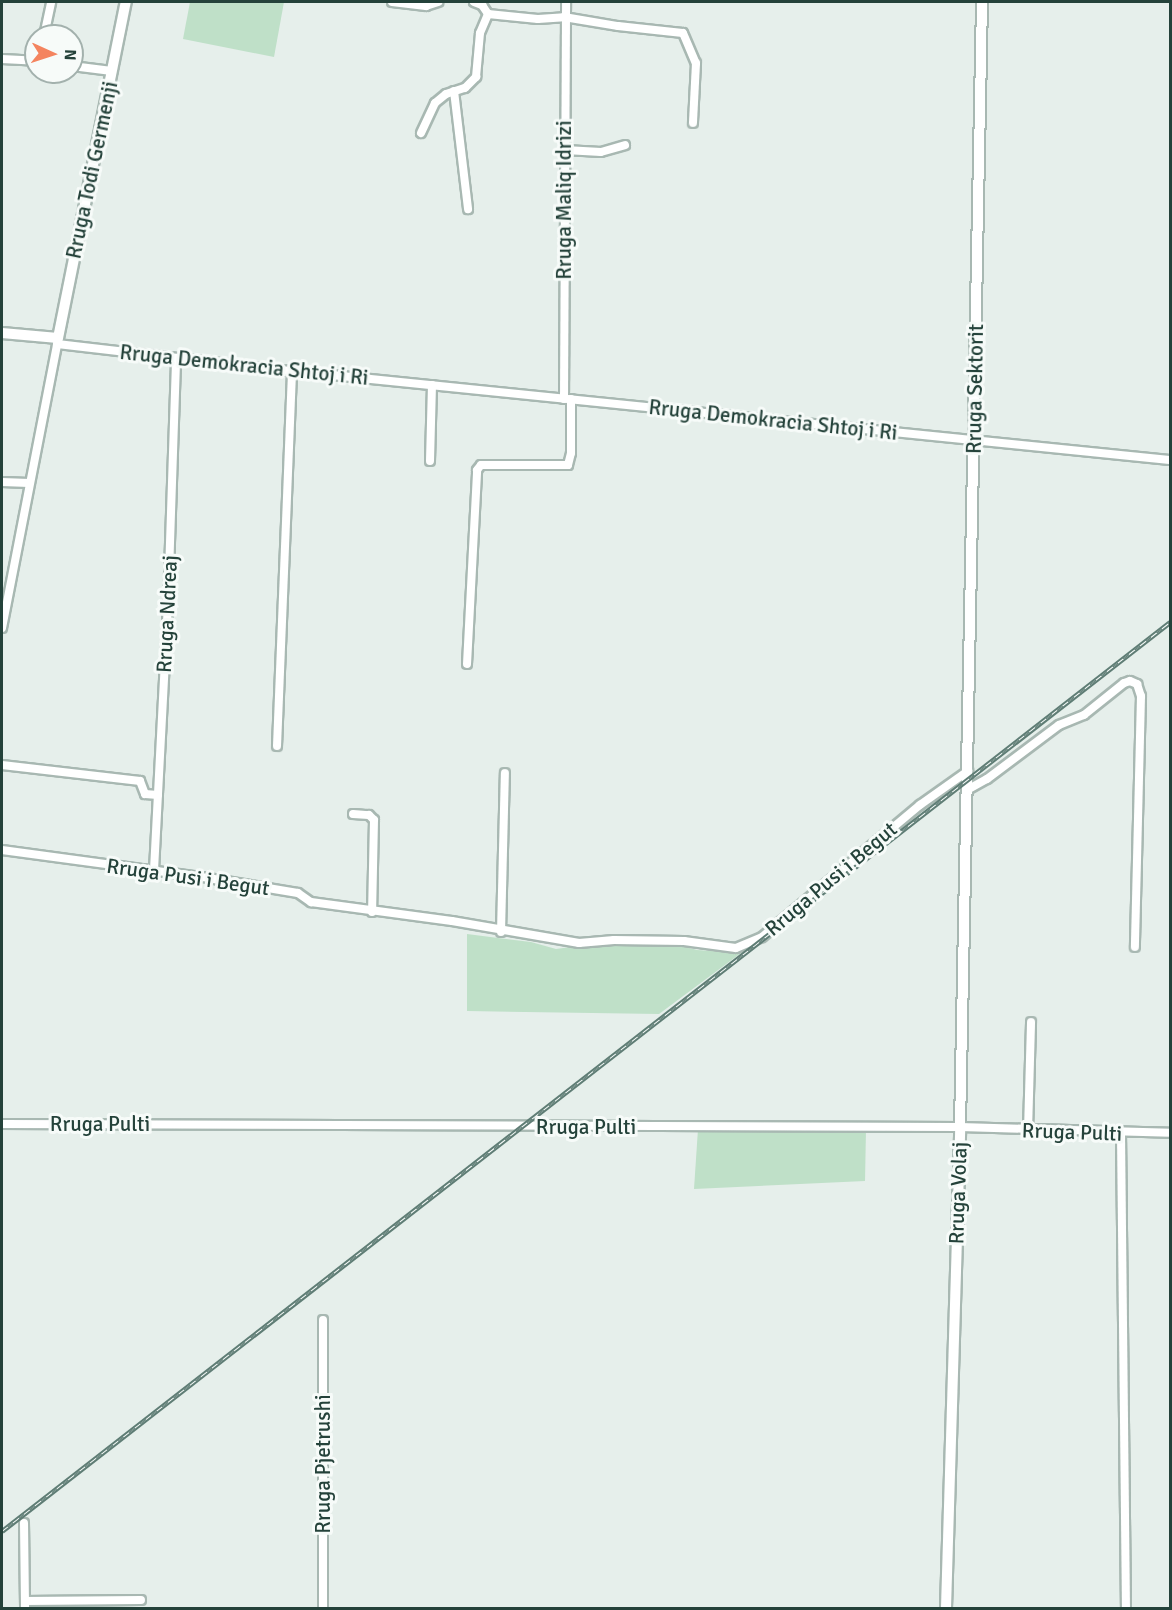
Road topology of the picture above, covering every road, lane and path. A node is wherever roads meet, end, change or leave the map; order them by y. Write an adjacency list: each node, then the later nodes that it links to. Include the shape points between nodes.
1 (51, 2): 10 (street)
2 (126, 2): 14 (street, Rruga Todi Germenji)
3 (392, 2): 4 (street, via 426,6)
4 (438, 2)
5 (474, 2): 8 (street)
6 (566, 2): 9 (street, Rruga Maliq Idrizi)
7 (982, 2): 27 (street, Rruga Sektorit)
8 (488, 14): 9 (street, via 538,19); 15 (street, via 480,33 476,77 465,88)
9 (564, 17): 16 (street, via 683,33 696,63); 19 (street, Rruga Maliq Idrizi)
10 (46, 24)
11 (2, 59): 12 (street)
12 (24, 61)
13 (84, 68): 14 (street)
14 (112, 71): 22 (street, Rruga Todi Germenji)
15 (454, 91): 17 (street, via 435,103); 20 (street)
16 (693, 123)
17 (421, 133)
18 (625, 145): 19 (street, via 601,152)
19 (565, 150): 26 (street, Rruga Maliq Idrizi)
20 (468, 208)
21 (2, 333): 22 (street)
22 (58, 341): 23 (street, Rruga Demokracia Shtoj i Ri); 31 (street)
23 (176, 358): 24 (street, Rruga Demokracia Shtoj i Ri); 39 (street, Rruga Ndreaj)
24 (292, 371): 25 (street, Rruga Demokracia Shtoj i Ri); 34 (street)
25 (432, 385): 26 (street, Rruga Demokracia Shtoj i Ri); 29 (street)
26 (567, 399): 27 (street, Rruga Demokracia Shtoj i Ri); 33 (street, via 571,453 568,465 481,465 477,470)
27 (974, 440): 28 (street, Rruga Demokracia Shtoj i Ri); 37 (street, Rruga Sektorit)
28 (1170, 460)
29 (430, 461)
30 (2, 482): 31 (street)
31 (29, 483): 32 (street)
32 (2, 627)
33 (467, 664)
34 (277, 746)
35 (2, 765): 39 (street, via 135,780 143,784 145,794)
36 (505, 772): 44 (street)
37 (968, 774): 38 (street, Rruga Volaj); 44 (street, Rruga Pusi i Begut, via 920,805 772,930 736,948 684,941 614,940 582,944)
38 (967, 790): 45 (street, via 1059,725 1084,715 1124,683 1137,684 1141,696); 48 (street, Rruga Volaj)
39 (158, 795): 42 (street, Rruga Ndreaj)
40 (353, 814): 43 (street, via 369,815 374,820)
41 (2, 850): 42 (street, Rruga Pusi i Begut)
42 (154, 870): 43 (street, Rruga Pusi i Begut, via 298,893 311,902)
43 (372, 912): 44 (street, Rruga Pusi i Begut, via 452,921)
44 (501, 932)
45 (1135, 947)
46 (1032, 1022): 49 (street)
47 (2, 1124): 48 (street, Rruga Pulti)
48 (960, 1127): 49 (street, Rruga Pulti); 57 (street, Rruga Volaj)
49 (1028, 1131): 50 (street, Rruga Pulti)
50 (1121, 1133): 51 (street, Rruga Pulti); 58 (street)
51 (1170, 1133)
52 (323, 1320): 56 (street, Rruga Pjetrushi)
53 (24, 1523): 55 (street)
54 (141, 1600): 55 (street)
55 (25, 1605)
56 (323, 1608)
57 (946, 1608)
58 (1126, 1608)

